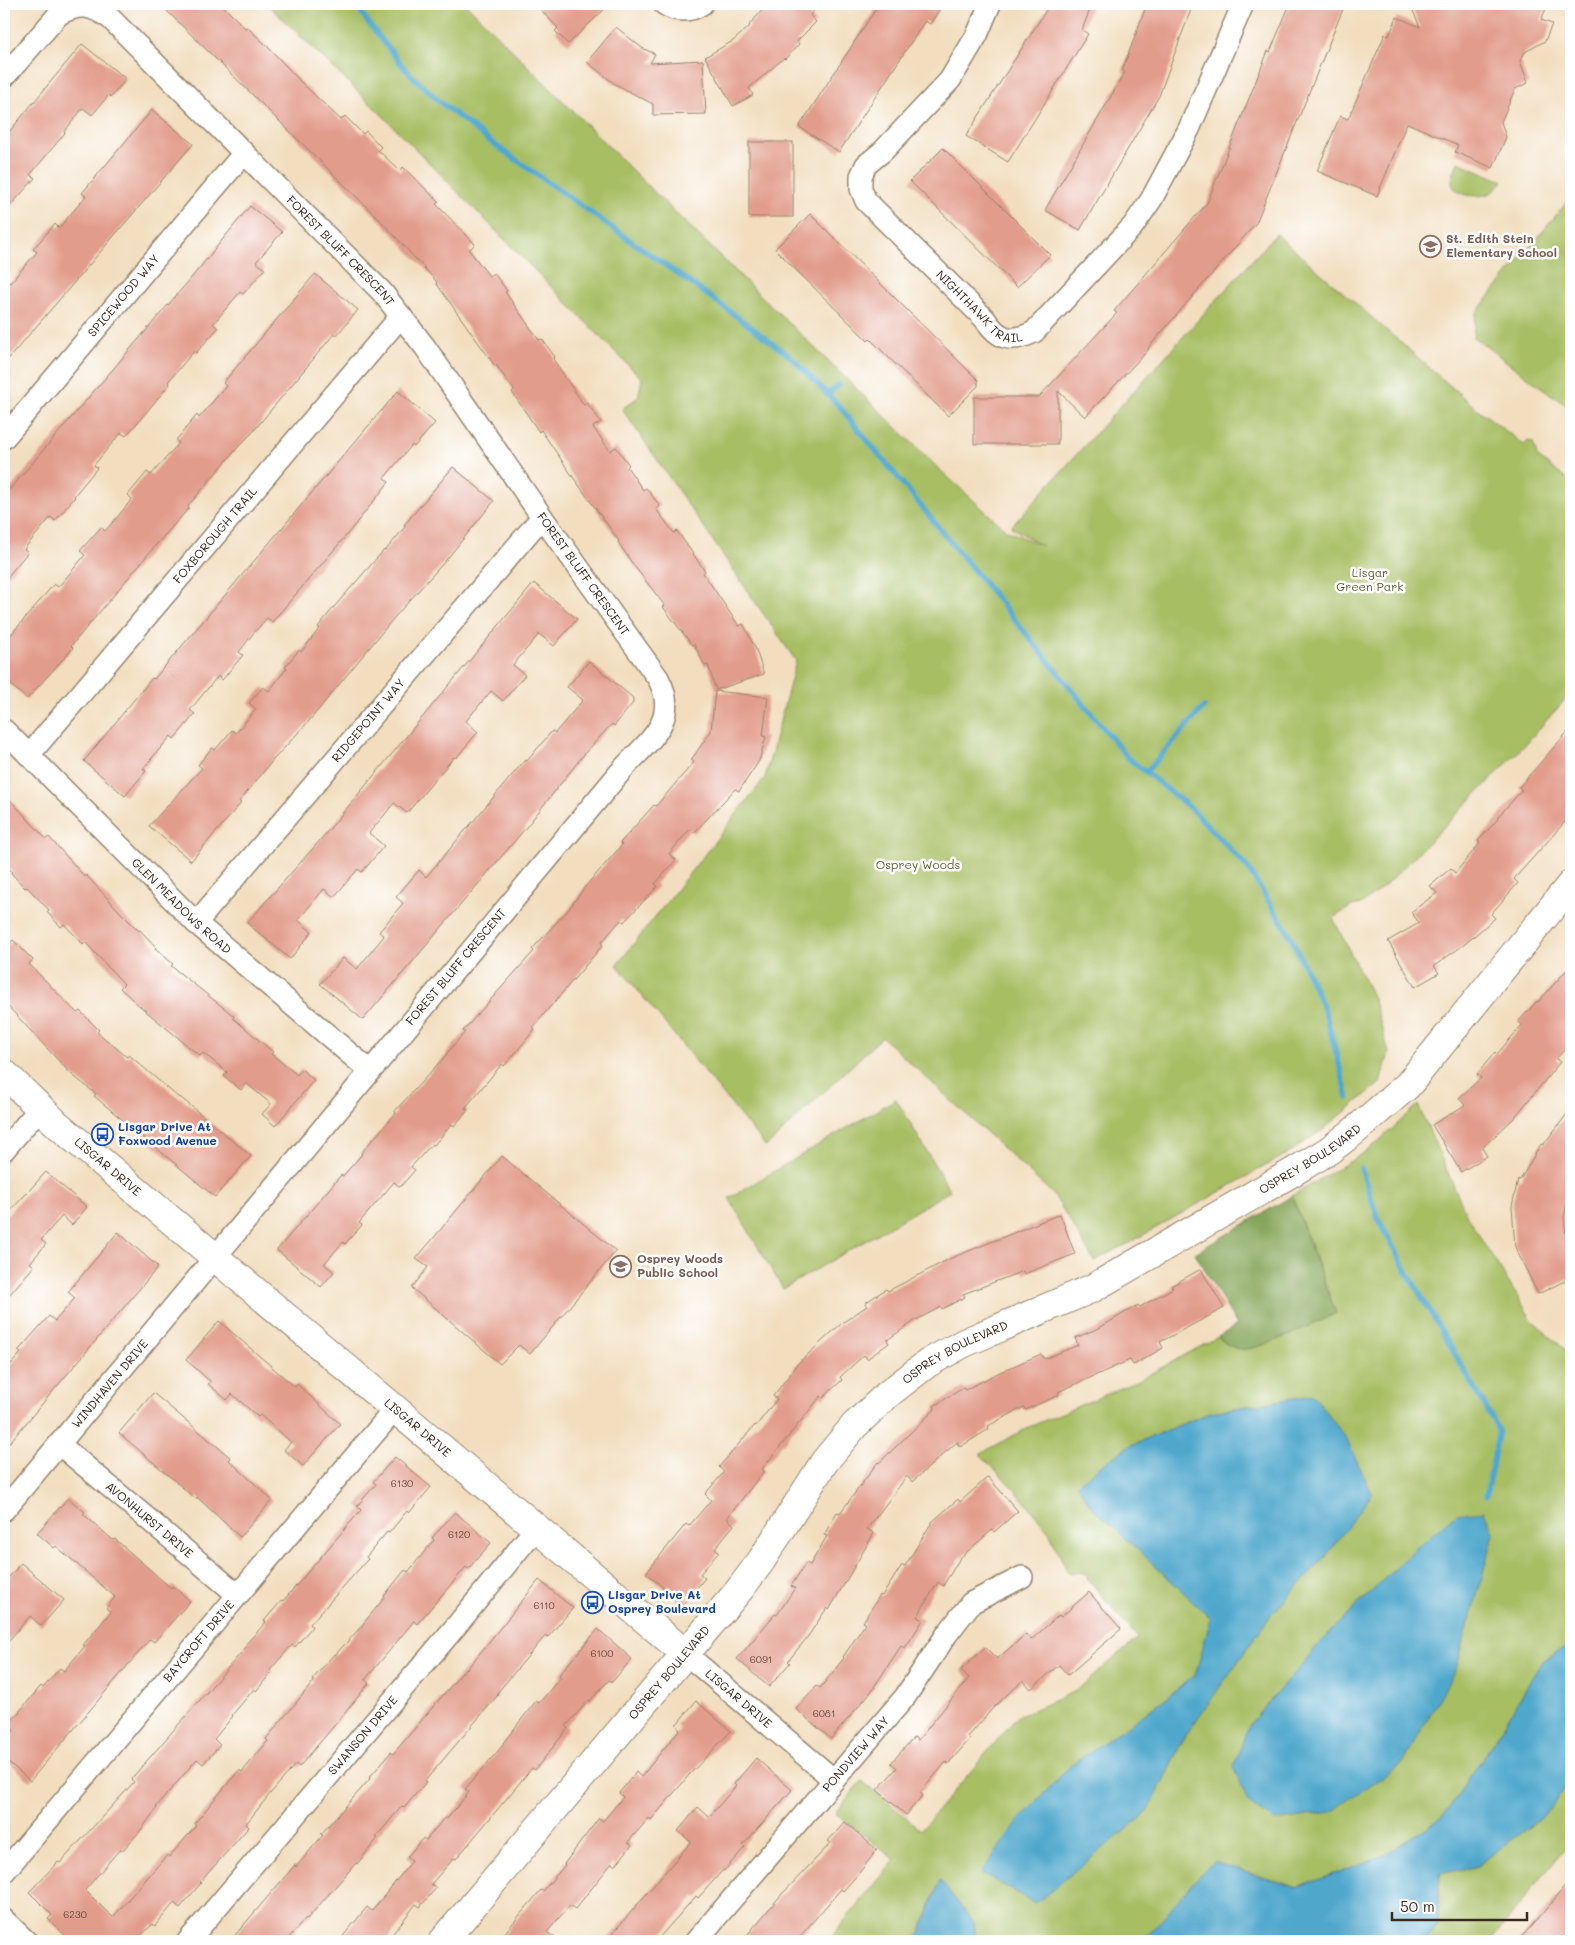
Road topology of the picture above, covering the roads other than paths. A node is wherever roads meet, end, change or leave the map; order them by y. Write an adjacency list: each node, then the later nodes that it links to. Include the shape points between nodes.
1 (664, 4): 2 (street, via 684,11)
2 (702, 4)
3 (990, 4): 4 (street, NIGHTHAWK TRAIL, via 977,35 950,80 866,165 861,176 866,201 993,331 1013,339 1034,332 1133,226 1151,200 1178,151)
4 (1243, 4)
5 (4, 78): 6 (street, FOREST BLUFF CRESCENT, via 59,14 82,6 97,9)
6 (244, 153): 7 (street, FOREST BLUFF CRESCENT, via 359,267); 8 (street, SPICEWOOD WAY)
7 (401, 316): 9 (street, FOREST BLUFF CRESCENT); 11 (street, FOXBOROUGH TRAIL)
8 (4, 438)
9 (542, 517): 13 (street, RIDGEPOINT WAY); 14 (street, FOREST BLUFF CRESCENT, via 658,678 667,702 664,720)
10 (4, 730): 11 (street, GLEN MEADOWS ROAD)
11 (29, 755): 13 (street, GLEN MEADOWS ROAD)
12 (1571, 884): 25 (street, OSPREY BOULEVARD, via 1402,1092 1328,1151 1093,1288 964,1343 928,1363 874,1406 838,1444 809,1482 761,1561)
13 (196, 924): 14 (street, GLEN MEADOWS ROAD)
14 (370, 1071): 18 (street, FOREST BLUFF CRESCENT)
15 (4, 1073): 16 (street, LISGAR DRIVE)
16 (40, 1108): 17 (street); 18 (street, LISGAR DRIVE)
17 (4, 1150)
18 (215, 1258): 19 (street, LISGAR DRIVE); 20 (street, WINDHAVEN DRIVE)
19 (395, 1409): 22 (street, LISGAR DRIVE); 24 (street, BAYCROFT DRIVE)
20 (59, 1444): 21 (street, WINDHAVEN DRIVE); 24 (street, AVONHURST DRIVE)
21 (4, 1510)
22 (536, 1528): 25 (street, LISGAR DRIVE); 30 (street, SWANSON DRIVE)
23 (1022, 1577): 26 (street, PONDVIEW WAY, via 971,1603 905,1697)
24 (238, 1594): 27 (street, BAYCROFT DRIVE)
25 (686, 1654): 26 (street, LISGAR DRIVE); 31 (street, OSPREY BOULEVARD)
26 (834, 1780): 32 (street, PONDVIEW WAY)
27 (4, 1872)
28 (4, 1920): 29 (street)
29 (26, 1941)
30 (188, 1941)
31 (443, 1941)
32 (696, 1941)

